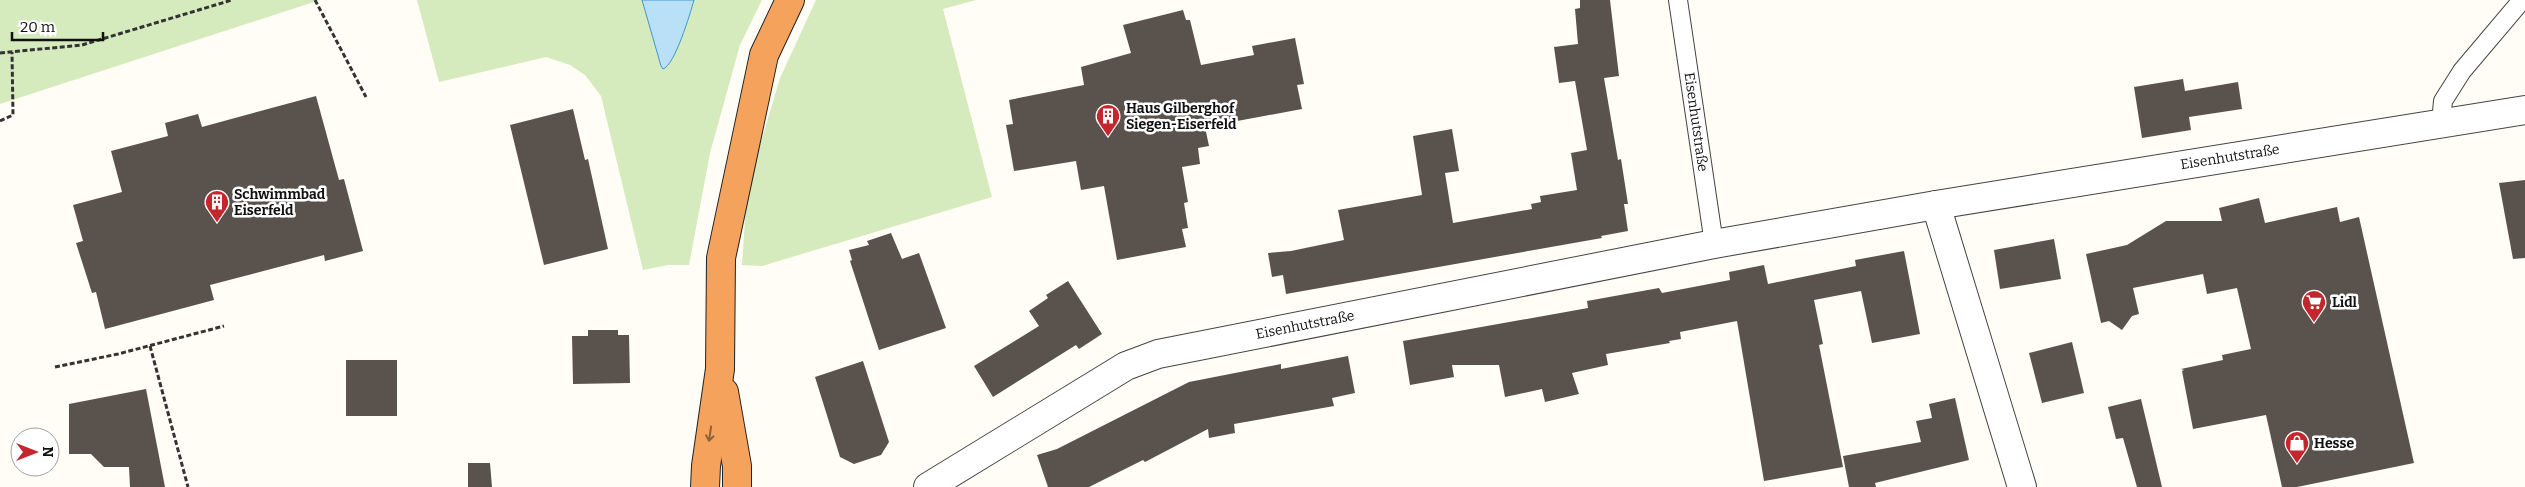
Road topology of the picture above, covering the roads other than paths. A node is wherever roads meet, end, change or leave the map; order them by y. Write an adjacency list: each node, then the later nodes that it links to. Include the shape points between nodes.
1 (790, 0): 8 (highway, via 764,55 721,258)
2 (1678, 0): 7 (lane, Eisenhutstraße)
3 (2522, 0): 5 (lane, via 2462,71 2443,101)
4 (2525, 110): 5 (street, Eisenhutstraße)
5 (2441, 122): 6 (street, Eisenhutstraße)
6 (1936, 205): 7 (street, Eisenhutstraße); 12 (street)
7 (1714, 244): 11 (street, Eisenhutstraße, via 1158,354 1126,366)
8 (720, 368): 9 (highway, one-way to 9); 10 (highway, via 736,466)
9 (705, 487)
10 (736, 487)
11 (928, 487)
12 (2022, 487)

